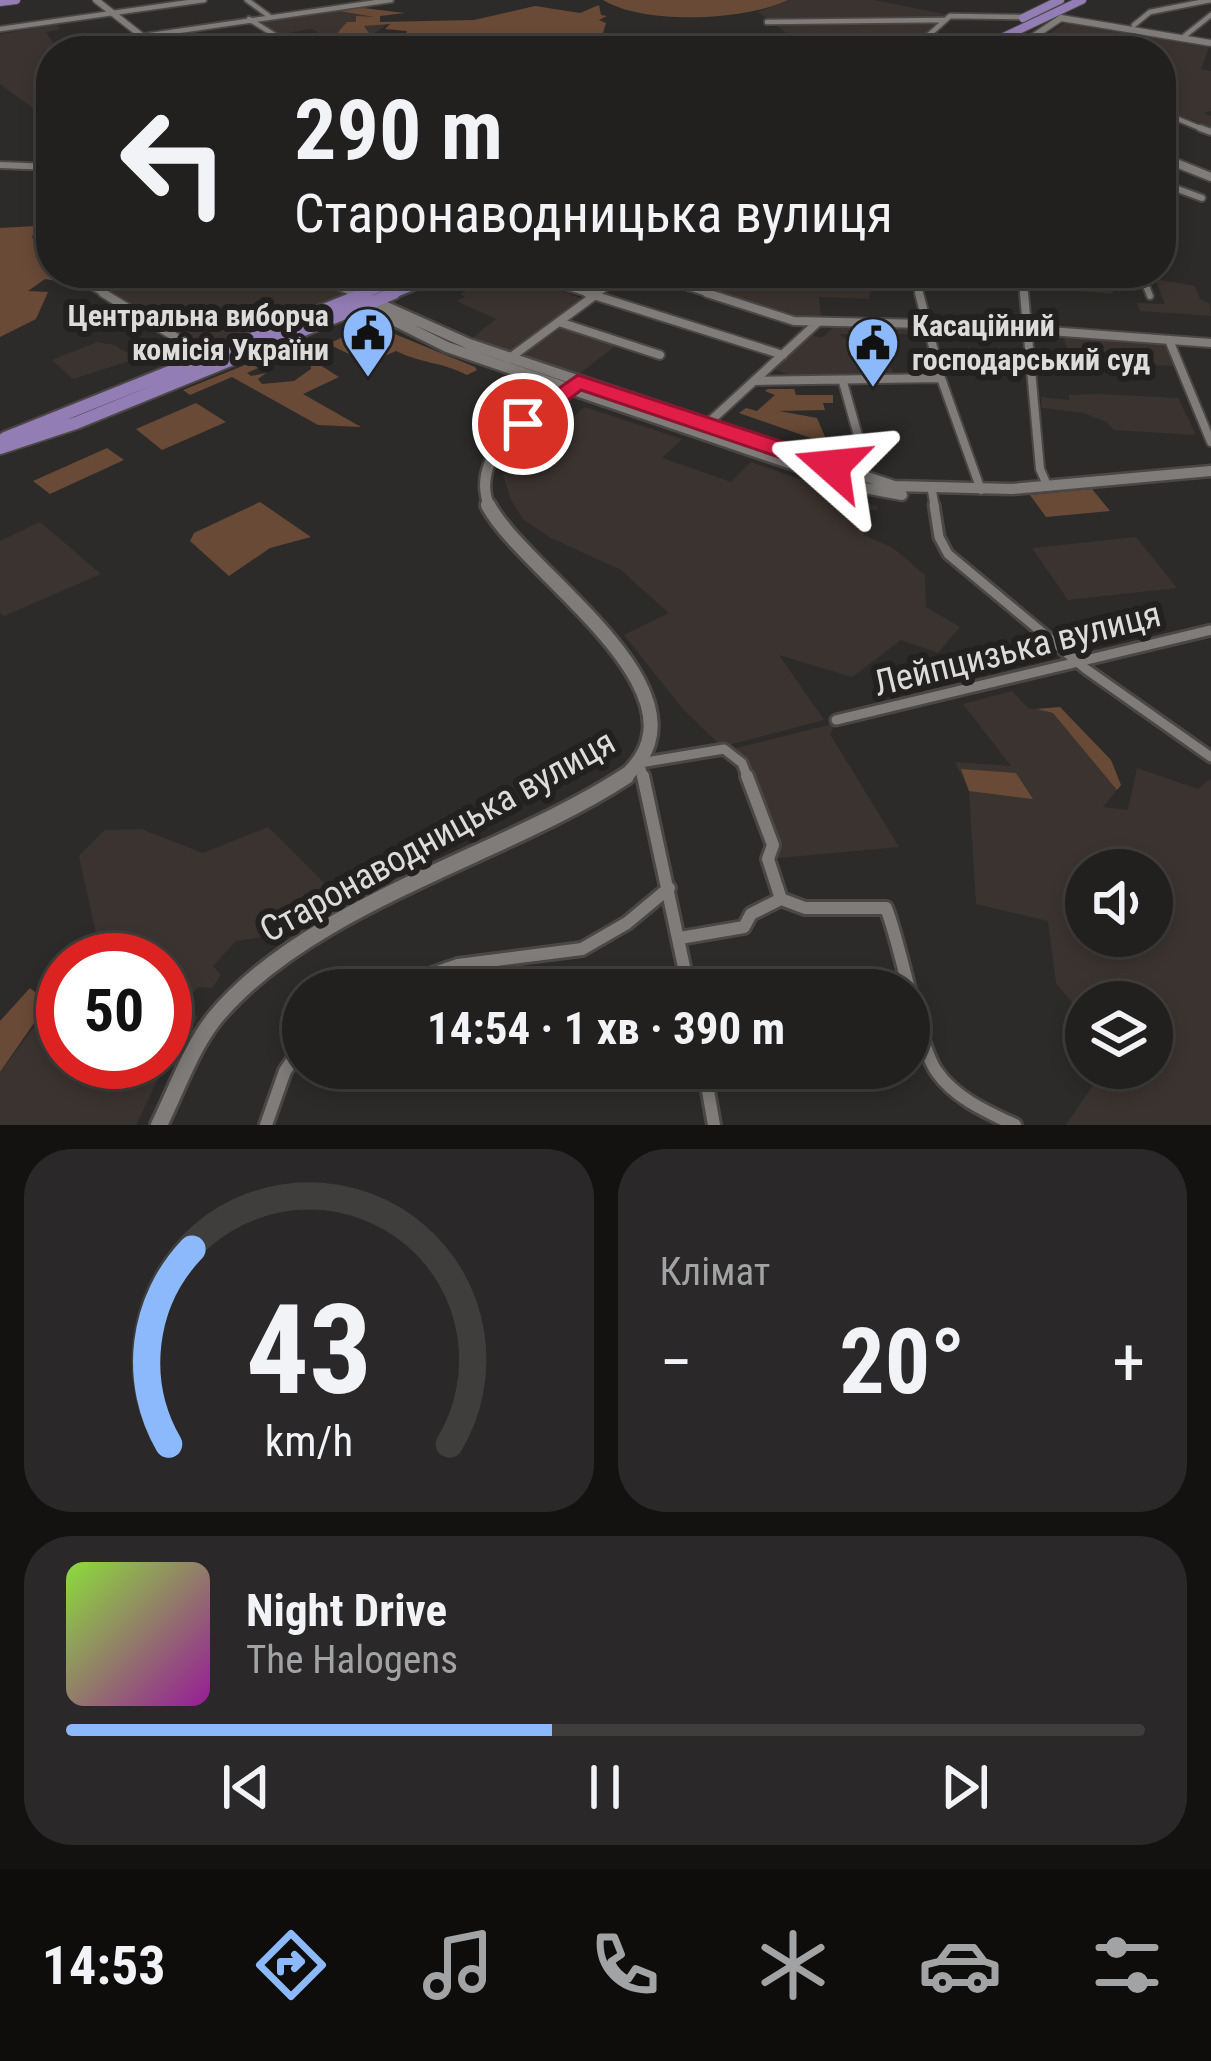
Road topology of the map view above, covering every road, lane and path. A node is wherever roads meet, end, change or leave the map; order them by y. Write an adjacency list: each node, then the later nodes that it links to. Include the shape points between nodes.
1 (16, 0): 10 (main road)
2 (96, 0): 11 (main road)
3 (204, 0): 11 (street)
4 (248, 0): 12 (street)
5 (378, 0): 6 (street); 12 (street)
6 (392, 0)
7 (1211, 0): 18 (street, via 1147,13)
8 (1059, 1): 9 (main road); 16 (main road)
9 (1079, 1): 16 (main road)
10 (0, 2)
11 (110, 13): 19 (street); 21 (main road)
12 (269, 16): 14 (street)
13 (1211, 16): 30 (street)
14 (249, 19): 22 (street); 23 (street)
15 (944, 20): 16 (street); 17 (street); 24 (street)
16 (1043, 20): 20 (main road); 26 (main road); 27 (street); 28 (street)
17 (767, 22)
18 (1134, 25)
19 (0, 28)
20 (991, 33): 25 (main road); 26 (main road)
21 (136, 36)
22 (143, 36)
23 (276, 36)
24 (927, 36)
25 (985, 36)
26 (1004, 36)
27 (1034, 36)
28 (1167, 36)
29 (1176, 37): 30 (street)
30 (1182, 38): 31 (street)
31 (1211, 43)
32 (1178, 119): 33 (street)
33 (1211, 132)
34 (1176, 163): 37 (street)
35 (0, 165): 36 (street)
36 (36, 166)
37 (1211, 177)
38 (1176, 189): 39 (street)
39 (1202, 198)
40 (96, 288): 62 (street)
41 (338, 288): 52 (main road)
42 (382, 288): 52 (main road)
43 (406, 288): 53 (main road)
44 (571, 288): 50 (street)
45 (606, 288): 50 (street)
46 (692, 288): 54 (street)
47 (917, 288): 56 (street)
48 (1023, 288): 57 (street)
49 (1147, 288): 51 (street)
50 (596, 296): 55 (street); 61 (street)
51 (1150, 297)
52 (357, 299): 53 (main road); 62 (main road); 64 (main road, via 430,340)
53 (376, 300): 63 (main road)
54 (817, 322): 56 (street); 61 (street)
55 (562, 323): 60 (street); 63 (street)
56 (925, 323): 57 (street); 65 (street)
57 (1027, 329): 58 (street); 77 (street)
58 (1168, 340): 59 (street); 73 (street)
59 (1211, 343)
60 (660, 355)
61 (782, 356): 66 (street)
62 (218, 357): 72 (main road); 74 (main road)
63 (511, 358): 64 (street); 68 (main road)
64 (496, 364): 68 (main road)
65 (941, 378): 67 (street); 78 (street)
66 (754, 381): 67 (street); 71 (street)
67 (843, 382): 76 (street, via 864,457)
68 (573, 385): 69 (main road); 70 (main road, Старонаводницька вулиця); 71 (main road)
69 (587, 397): 70 (main road); 76 (main road)
70 (546, 406): 84 (main road, Старонаводницька вулиця, via 497,453 484,495 516,544 628,660 650,721)
71 (706, 425): 76 (main road)
72 (0, 439)
73 (1211, 442)
74 (0, 448)
75 (1211, 471): 77 (main road)
76 (862, 482): 79 (main road, via 903,495)
77 (1047, 485): 78 (main road)
78 (981, 490): 79 (main road)
79 (932, 491): 81 (street, via 948,554)
80 (1211, 630): 81 (street, Лейпцизька вулиця)
81 (1075, 660): 82 (street, Лейпцизька вулиця); 83 (street)
82 (836, 720)
83 (1211, 758)
84 (640, 763): 85 (street); 86 (street, via 724,749 737,756 773,845 768,859); 92 (main road, Старонаводницька вулиця, via 262,970 212,1021)
85 (669, 889): 87 (street); 88 (street, via 582,949)
86 (781, 899): 87 (street, via 744,927); 95 (street, via 805,908 886,908 932,1066 975,1106)
87 (680, 938): 89 (street)
88 (446, 969)
89 (685, 969)
90 (282, 1080): 93 (street)
91 (708, 1089): 94 (street)
92 (159, 1125)
93 (266, 1125)
94 (714, 1125)
95 (1015, 1125)

